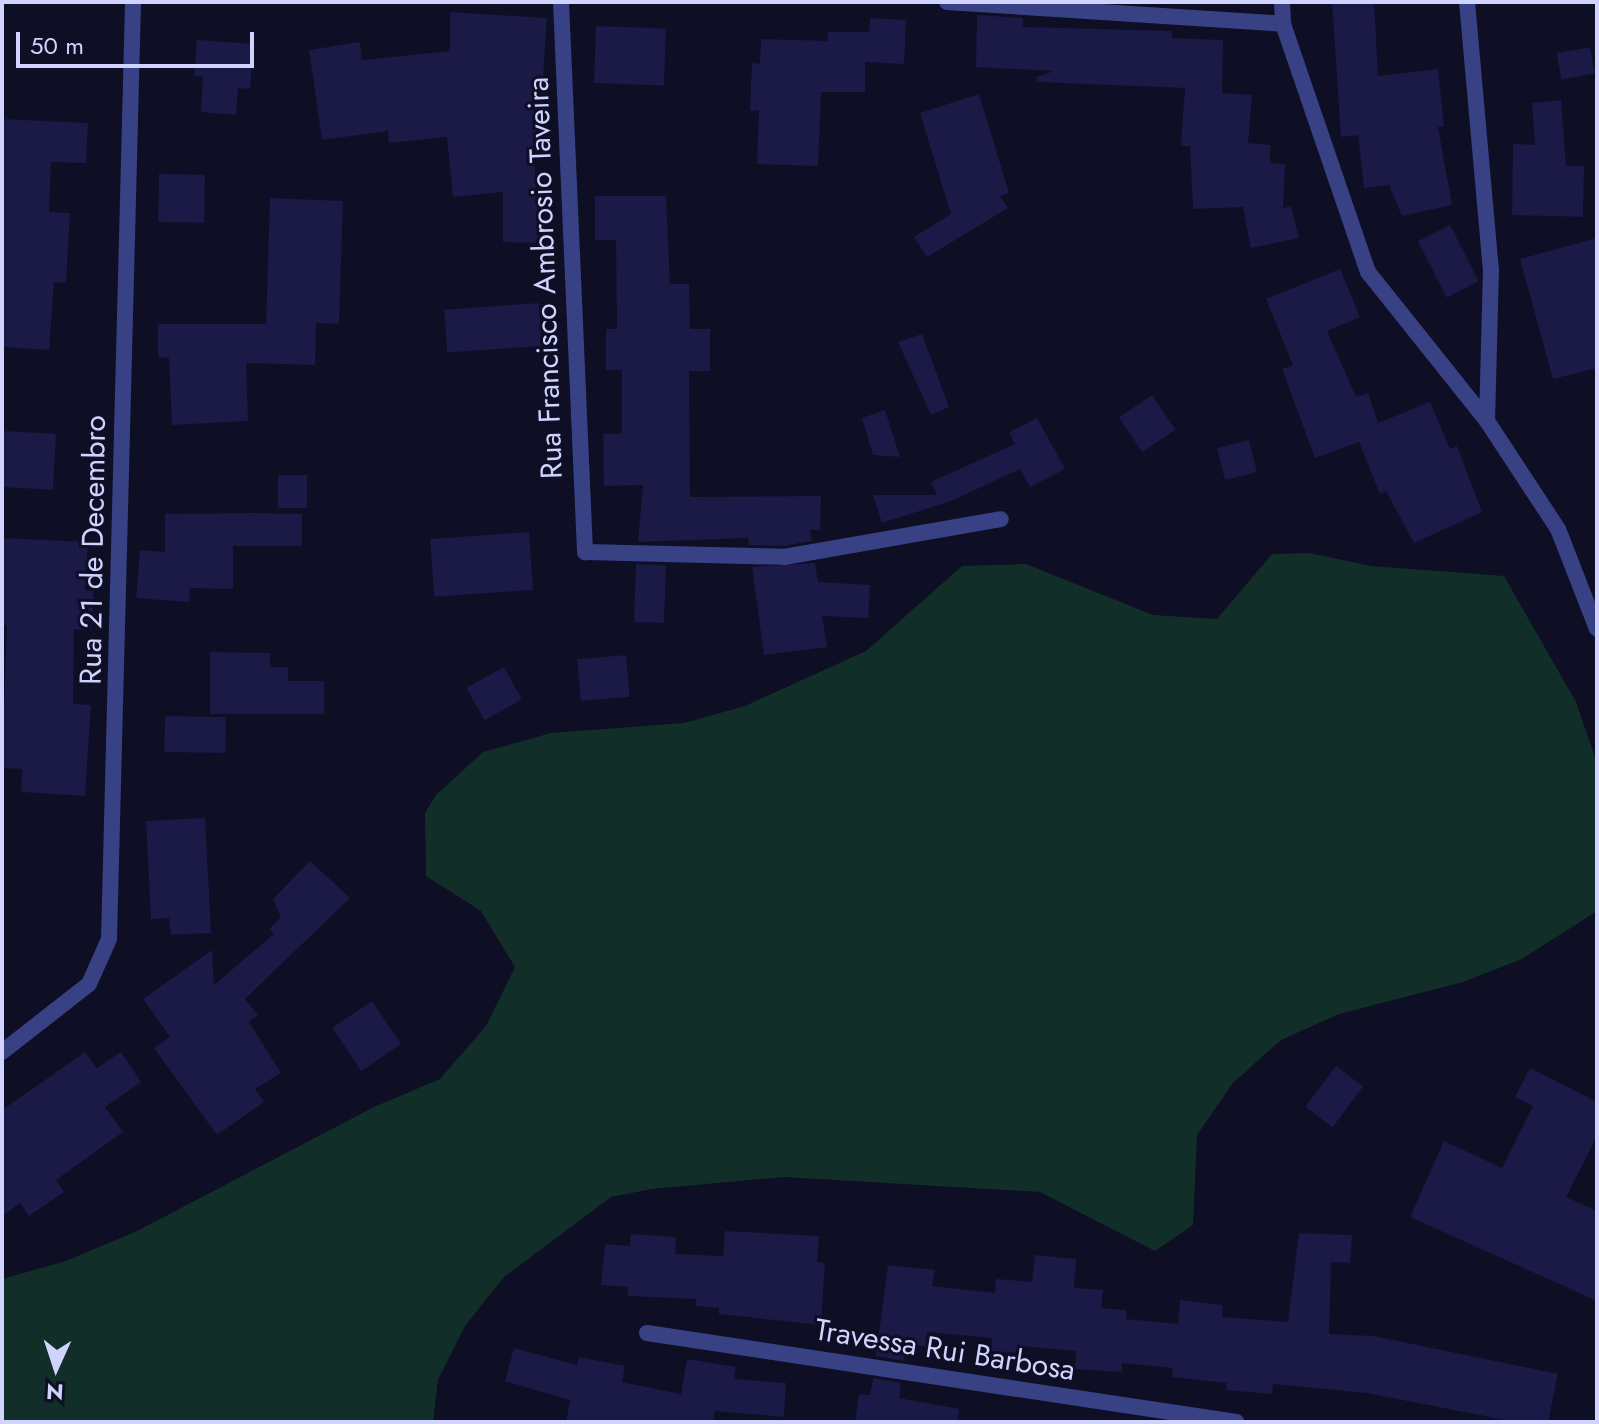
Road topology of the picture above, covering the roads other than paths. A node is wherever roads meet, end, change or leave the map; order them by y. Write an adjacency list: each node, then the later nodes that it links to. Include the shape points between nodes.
1 (133, 2): 10 (street, Rua 21 de Decembro, via 109,939 89,984)
2 (561, 2): 8 (street, Rua Francisco Ambrosio Taveira, via 585,552 784,557)
3 (947, 2): 6 (street)
4 (1282, 2): 6 (street)
5 (1467, 2): 7 (street, via 1491,269)
6 (1283, 24): 7 (street, via 1368,272)
7 (1487, 421): 9 (street, via 1558,529)
8 (1001, 519)
9 (1597, 629)
10 (2, 1052)
11 (647, 1333): 12 (street, Travessa Rui Barbosa)
12 (1236, 1422)

